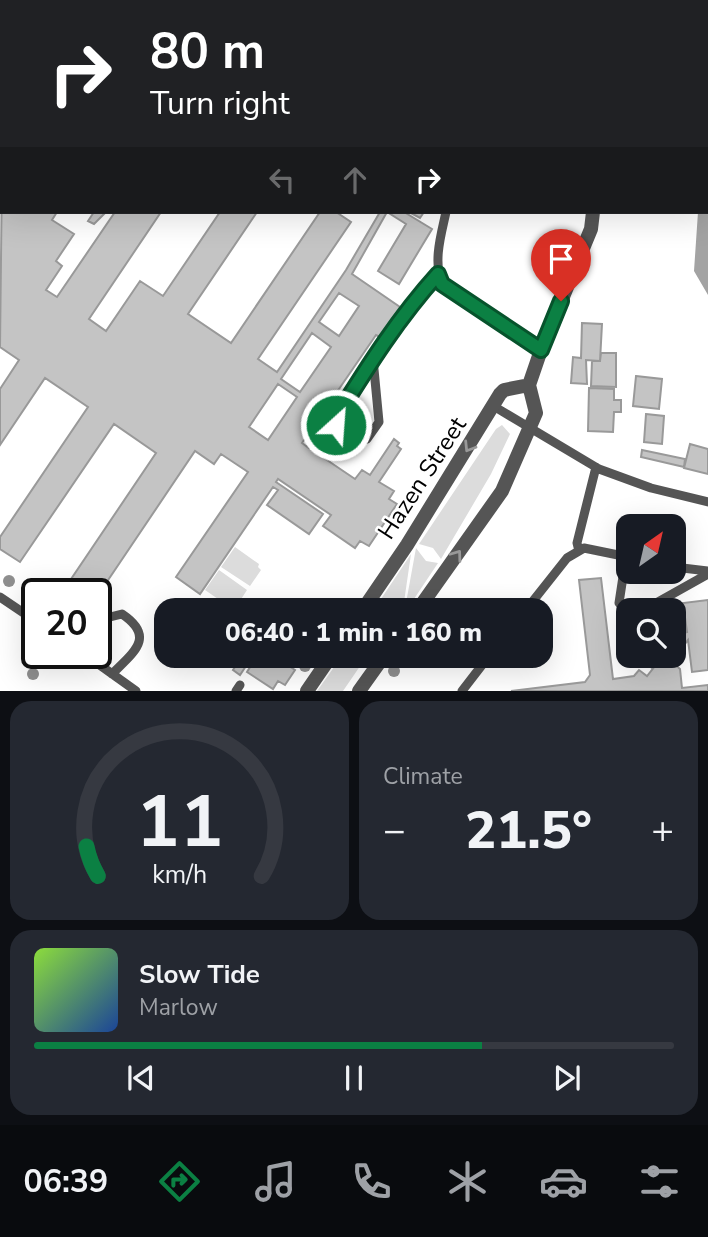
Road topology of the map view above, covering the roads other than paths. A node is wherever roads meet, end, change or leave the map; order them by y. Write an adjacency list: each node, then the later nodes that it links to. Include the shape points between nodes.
1 (446, 214): 3 (lane)
2 (593, 214): 4 (street, via 591,229)
3 (438, 274): 4 (lane, via 442,284); 5 (lane, via 412,302)
4 (541, 350): 6 (street)
5 (373, 359): 5 (lane, via 337,416 340,430 358,441 367,439 379,422)
6 (529, 386): 7 (street, Hazen Street, via 504,390); 8 (street, via 536,413)
7 (495, 407): 8 (lane); 16 (street, Hazen Street, one-way to 16)
8 (529, 428): 9 (lane); 17 (street, one-way to 8, via 502,491)
9 (596, 467): 10 (lane, via 651,488); 11 (lane, via 577,543)
10 (708, 502)
11 (579, 551): 12 (lane); 18 (lane, via 567,558)
12 (616, 555)
13 (686, 569): 14 (lane)
14 (708, 572): 19 (lane)
15 (0, 597): 20 (lane)
16 (370, 598)
17 (426, 598)
18 (535, 598)
19 (664, 598)
20 (21, 611)
21 (112, 616): 26 (lane, via 122,614 137,624 141,634 134,652)
22 (323, 668): 28 (street)
23 (375, 668): 29 (street)
24 (480, 668): 30 (lane)
25 (105, 669): 26 (lane)
26 (112, 674): 27 (lane)
27 (136, 691)
28 (307, 691)
29 (359, 691)
30 (462, 691)

